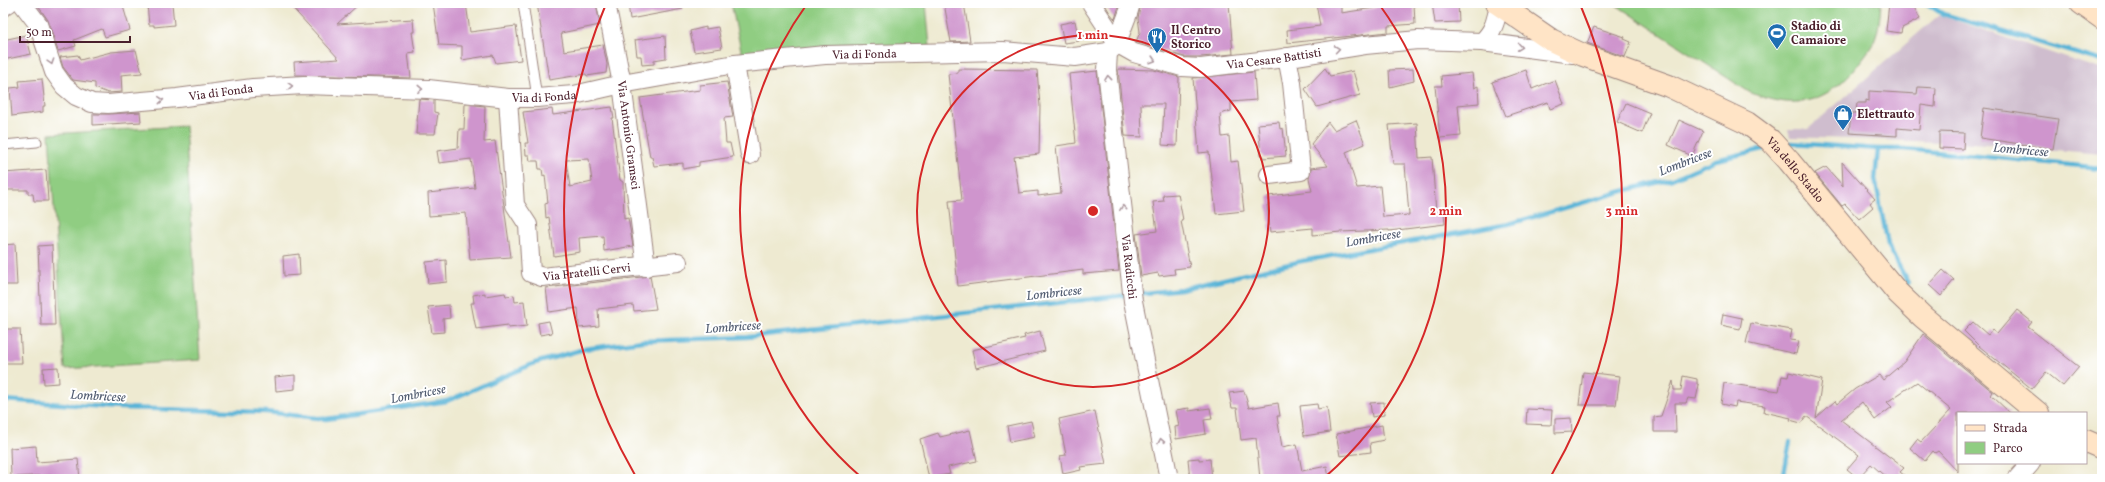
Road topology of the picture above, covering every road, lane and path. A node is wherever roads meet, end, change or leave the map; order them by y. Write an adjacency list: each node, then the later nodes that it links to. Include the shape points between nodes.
1 (9, 3): 9 (street)
2 (22, 3): 17 (street, Via di Fonda, one-way to 17, via 38,24 54,72 64,86 76,96 92,103 116,104 254,88 304,85 428,89)
3 (523, 3): 18 (lane)
4 (606, 3): 16 (street, Via Antonio Gramsci)
5 (1091, 3): 12 (street, Via Cesare Battisti)
6 (1131, 3): 12 (street, Via Radicchi)
7 (2081, 3): 10 (street)
8 (1498, 4): 11 (street, via 1496,23 1491,35); 13 (street, Via dello Stadio, via 1551,40)
9 (3, 7)
10 (2102, 18)
11 (1482, 42): 13 (street, Via Cesare Battisti, one-way to 13); 14 (street, Via Cesare Battisti, one-way to 11, via 1418,40)
12 (1113, 48): 14 (street, Via Cesare Battisti, one-way to 14, via 1182,67 1201,68); 15 (street, Via di Fonda, via 1075,57 1003,51 825,55); 29 (street, Via Radicchi, one-way to 12, via 1133,301 1107,70)
13 (1583, 56): 25 (street, Via dello Stadio, via 1669,86 1747,122 1770,140 1898,293)
14 (1287, 57): 22 (street, via 1301,171)
15 (735, 64): 16 (street, Via di Fonda); 21 (street)
16 (622, 84): 18 (street, Via di Fonda, via 574,95); 24 (street, Via Antonio Gramsci)
17 (508, 98): 18 (street, Via di Fonda); 24 (street, Via Fratelli Cervi, via 515,205 528,225 531,273 542,277)
18 (537, 98)
19 (37, 142): 20 (lane)
20 (3, 145)
21 (750, 155)
22 (1269, 175)
23 (678, 262): 24 (street, Via Fratelli Cervi)
24 (646, 267)
25 (2037, 412)
26 (2087, 441): 27 (street)
27 (2102, 448)
28 (2030, 464): 30 (street)
29 (1169, 479)
30 (2016, 479)

